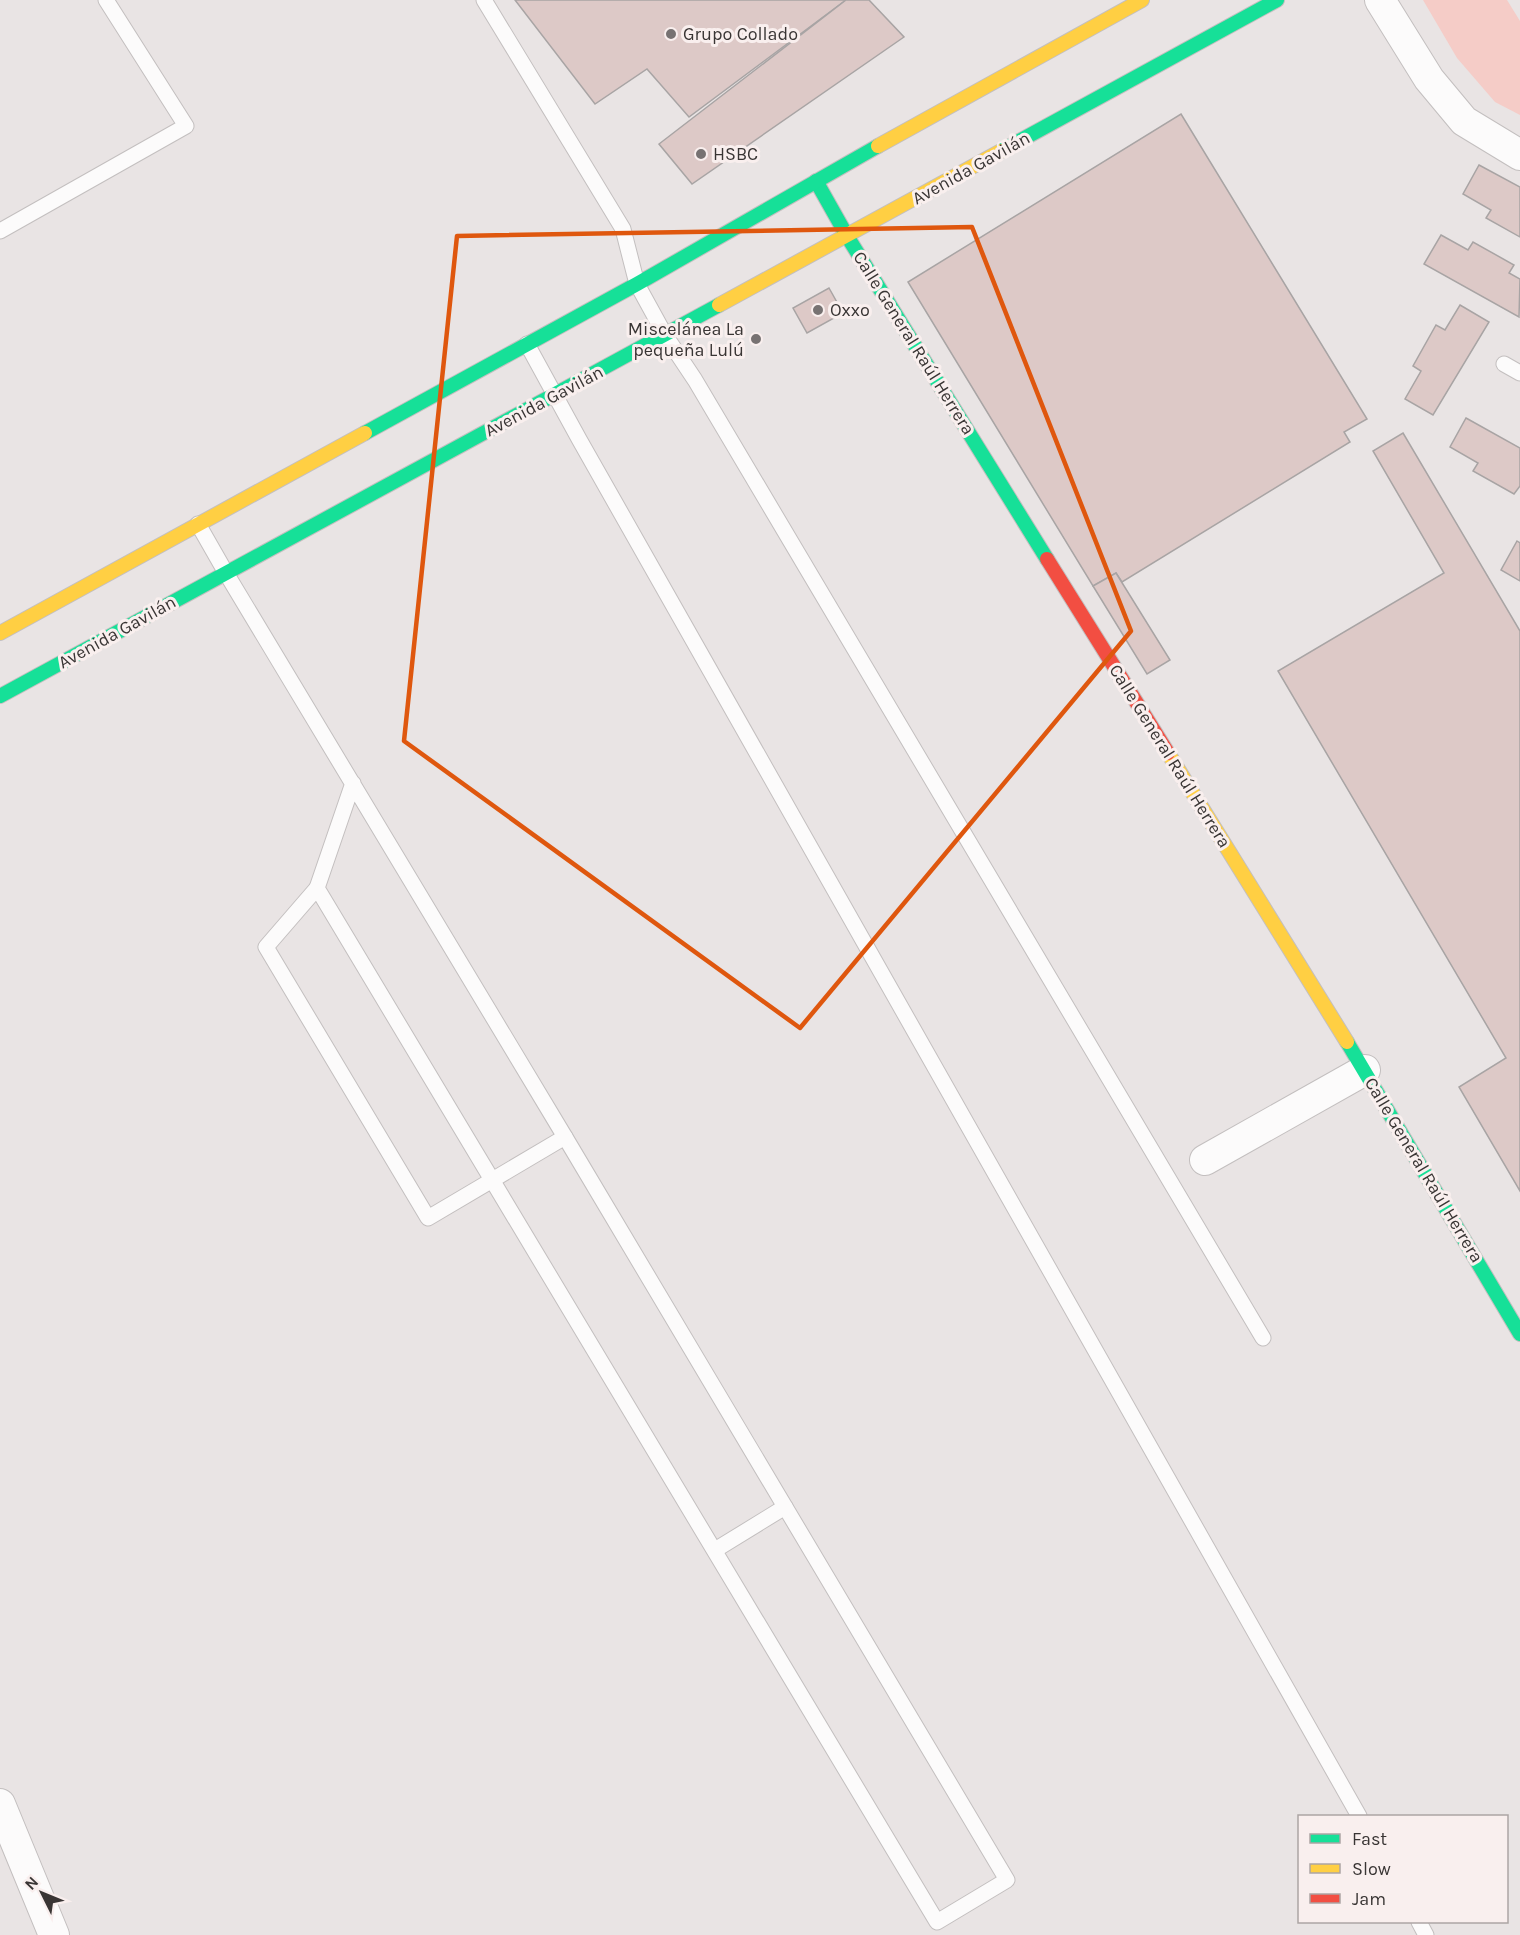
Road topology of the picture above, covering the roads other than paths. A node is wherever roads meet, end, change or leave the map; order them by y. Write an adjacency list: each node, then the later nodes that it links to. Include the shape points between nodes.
1 (106, 0): 8 (lane, via 186,126)
2 (484, 0): 10 (lane, via 623,229)
3 (1142, 0): 7 (main road)
4 (1277, 0): 9 (main road, Avenida Gavilán)
5 (1380, 0): 6 (street, via 1429,79 1464,121)
6 (1520, 155)
7 (816, 181): 9 (main road, Calle General Raúl Herrera); 10 (main road)
8 (0, 231)
9 (847, 236): 11 (main road, Avenida Gavilán); 22 (main road, Calle General Raúl Herrera)
10 (637, 284): 11 (lane); 12 (main road)
11 (665, 335): 15 (main road, Avenida Gavilán); 27 (lane)
12 (527, 344): 15 (lane); 16 (main road)
13 (1504, 364): 14 (lane)
14 (1520, 373)
15 (555, 396): 17 (main road, Avenida Gavilán); 31 (lane)
16 (198, 524): 17 (lane); 18 (main road)
17 (226, 573): 19 (main road, Avenida Gavilán); 20 (lane)
18 (0, 633)
19 (0, 696)
20 (353, 783): 21 (lane); 23 (lane)
21 (317, 888): 25 (lane); 25 (lane, via 266,947 428,1218)
22 (1365, 1070): 24 (street); 26 (main road, Calle General Raúl Herrera)
23 (565, 1137): 25 (lane); 28 (lane)
24 (1204, 1160)
25 (492, 1180): 29 (lane)
26 (1520, 1334)
27 (1263, 1338)
28 (785, 1507): 29 (lane); 29 (lane, via 1006,1880 937,1922)
29 (715, 1550)
30 (0, 1804): 32 (street)
31 (1358, 1815)
32 (54, 1935)

